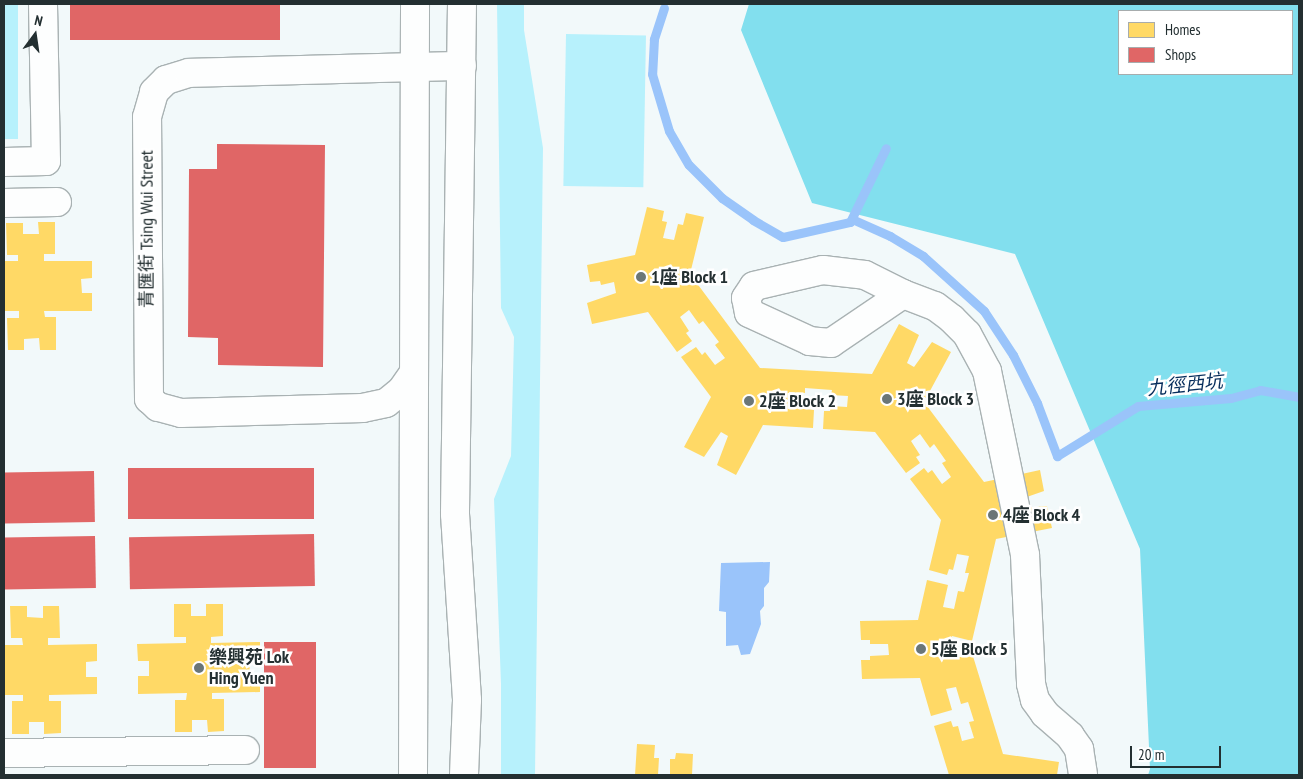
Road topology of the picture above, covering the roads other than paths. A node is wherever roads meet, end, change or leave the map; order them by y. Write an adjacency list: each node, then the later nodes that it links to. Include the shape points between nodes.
1 (43, 4): 6 (main road, via 46,161)
2 (415, 4): 5 (main road)
3 (462, 4): 4 (main road)
4 (462, 66): 5 (main road, 青匯街 Tsing Wui Street); 14 (main road, via 455,514 467,700)
5 (414, 69): 10 (main road); 10 (main road, 青匯街 Tsing Wui Street, via 181,75 166,80 154,92 147,117 146,145 148,392 158,407 181,413 363,408 386,402 401,391)
6 (4, 162)
7 (57, 202): 8 (main road)
8 (4, 203)
9 (903, 294): 9 (main road, via 831,343 810,341 754,318 746,306 748,291 754,286 823,270 865,275); 15 (main road, via 934,306 952,319 978,351 987,371 1026,555 1031,684 1045,714 1070,736 1079,749)
10 (413, 374): 13 (main road, via 415,714)
11 (245, 750): 12 (main road)
12 (4, 752)
13 (412, 775)
14 (464, 775)
15 (1084, 775)

